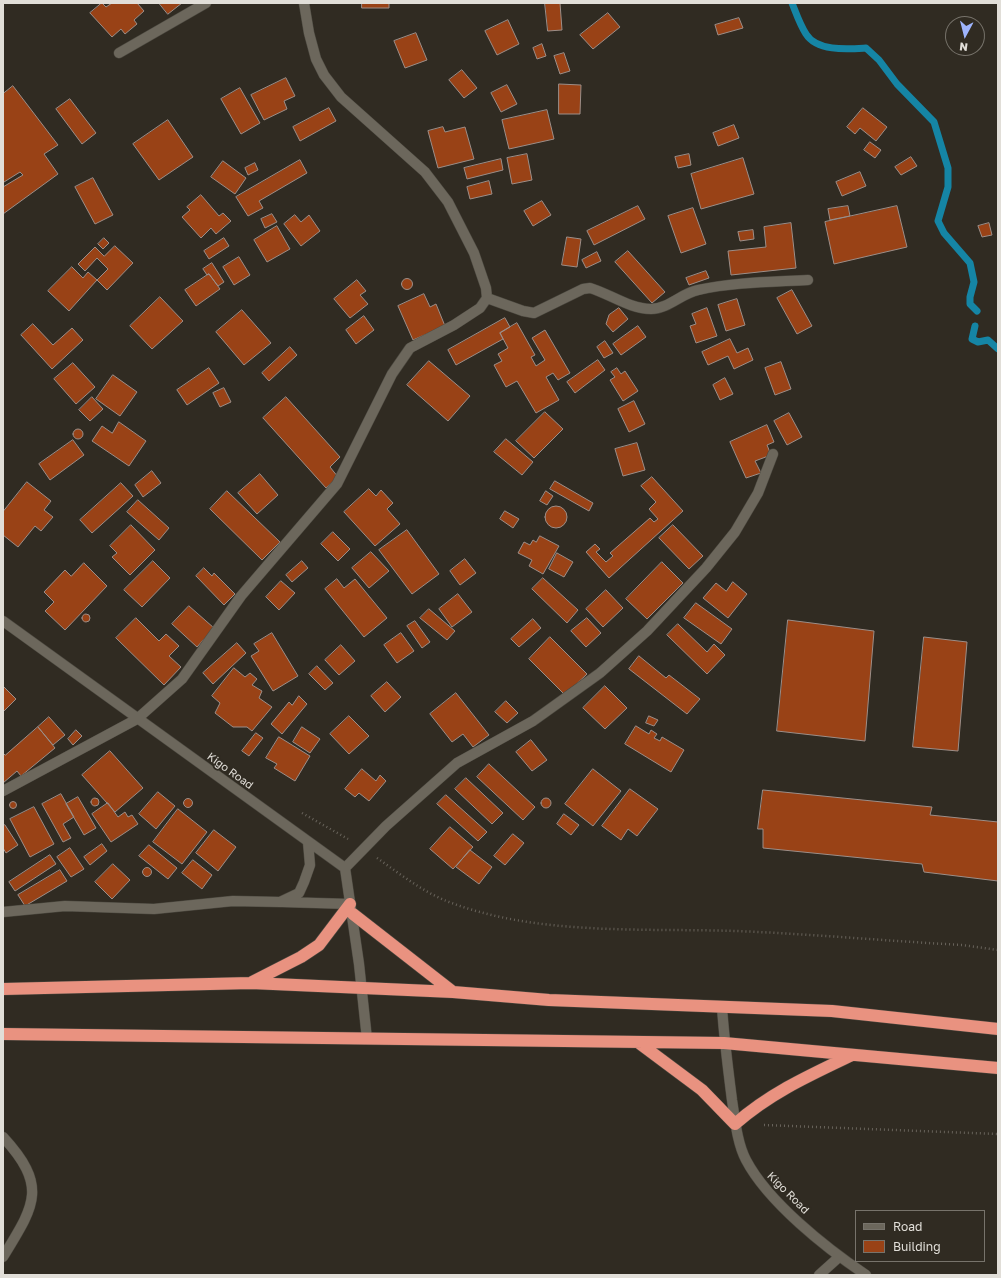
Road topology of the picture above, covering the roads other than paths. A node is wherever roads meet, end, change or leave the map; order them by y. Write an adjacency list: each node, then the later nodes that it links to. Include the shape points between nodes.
1 (206, 3): 3 (street)
2 (304, 3): 5 (street, via 316,59 324,75 342,97 426,172 448,202 474,253 486,288)
3 (119, 53)
4 (808, 280): 5 (street, via 728,285 697,290 653,309 641,308 590,288 534,313)
5 (486, 298): 8 (street, via 480,308 410,348 392,374 337,484 241,596 182,679)
6 (773, 454): 11 (street, via 758,493 736,532 647,631 600,673 533,721 457,763 425,789)
7 (3, 621): 8 (street, Kigo Road)
8 (137, 719): 9 (street); 10 (street, Kigo Road)
9 (3, 791)
10 (308, 842): 11 (street, Kigo Road); 12 (street, via 310,865 304,882 299,892)
11 (345, 868): 13 (street)
12 (280, 902): 13 (street); 14 (street, via 233,901 154,909 65,906)
13 (351, 909): 15 (highway, via 319,944 301,957); 17 (street); 18 (highway)
14 (3, 912)
15 (251, 983): 16 (highway); 17 (highway)
16 (3, 989)
17 (362, 989): 18 (highway); 22 (street)
18 (453, 992): 19 (highway, via 549,1000)
19 (722, 1006): 20 (highway, via 832,1011); 24 (street, Kigo Road)
20 (998, 1029)
21 (3, 1034): 22 (highway)
22 (367, 1039): 23 (highway)
23 (639, 1043): 24 (highway); 27 (highway, via 702,1090)
24 (724, 1043): 25 (highway); 27 (street, Kigo Road)
25 (854, 1054): 26 (highway); 27 (highway, via 788,1087)
26 (998, 1068)
27 (735, 1124): 30 (street, Kigo Road, via 745,1158 762,1186)
28 (3, 1137): 29 (street, via 16,1151 26,1168 33,1193 27,1218)
29 (3, 1257)
30 (839, 1257): 31 (street); 32 (street, Kigo Road)
31 (819, 1275)
32 (866, 1275)

